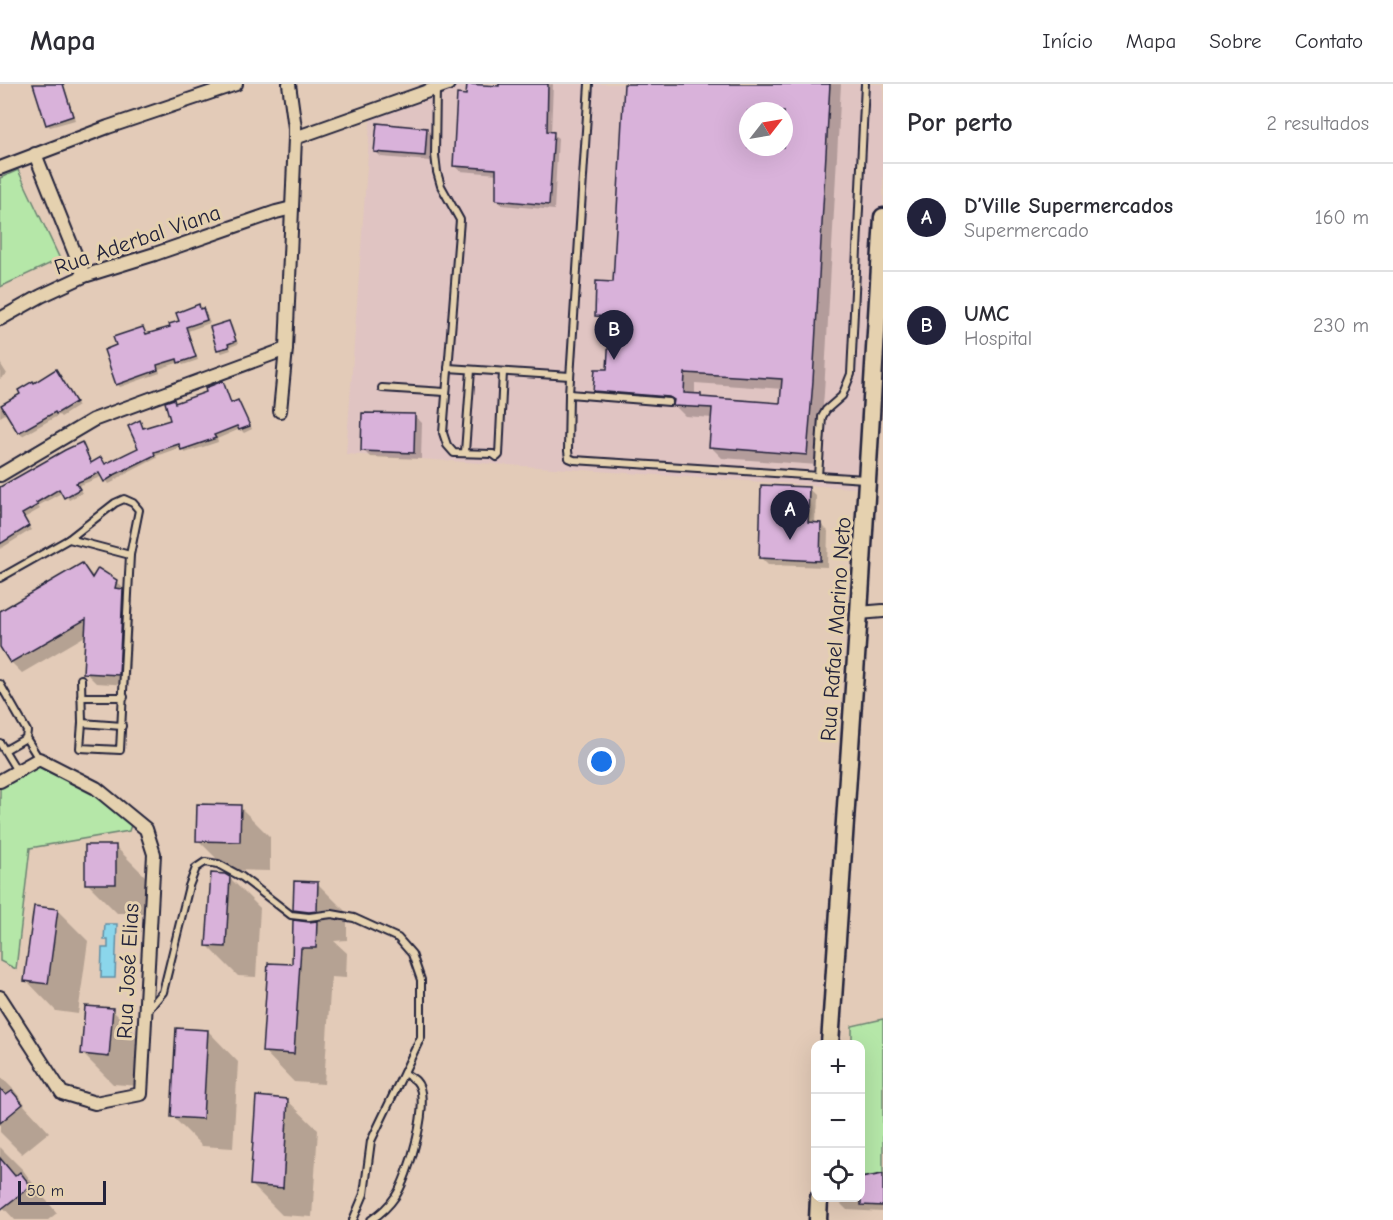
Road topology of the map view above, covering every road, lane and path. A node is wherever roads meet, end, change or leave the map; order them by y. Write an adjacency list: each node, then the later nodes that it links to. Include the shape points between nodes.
1 (236, 84): 7 (street)
2 (289, 84): 6 (street)
3 (589, 84): 17 (lane)
4 (865, 84): 25 (lane, via 851,374 842,396 822,417)
5 (442, 86): 6 (street); 14 (lane, via 437,172 460,220)
6 (295, 138): 9 (street)
7 (35, 154): 8 (street); 11 (street)
8 (0, 168)
9 (292, 208): 11 (street, Rua Aderbal Viana); 13 (street)
10 (883, 217): 26 (street, Rua Rafael Marino Neto)
11 (84, 276): 12 (street, Rua Aderbal Viana)
12 (0, 319)
13 (286, 349): 22 (street); 24 (street, via 93,420)
14 (448, 368): 15 (lane); 19 (lane)
15 (471, 370): 16 (lane); 23 (lane)
16 (503, 372): 17 (lane); 23 (lane, via 499,455)
17 (570, 376): 20 (lane)
18 (382, 388): 19 (lane)
19 (446, 392): 23 (lane, via 443,433 454,453)
20 (569, 394): 21 (lane); 25 (lane, via 567,451 574,460)
21 (669, 402)
22 (280, 411)
23 (465, 452)
24 (0, 475)
25 (818, 476): 26 (lane)
26 (867, 479): 31 (street, Rua Rafael Marino Neto)
27 (69, 539): 28 (lane); 28 (lane, via 124,500 139,510); 29 (lane)
28 (130, 555): 35 (lane)
29 (0, 578)
30 (883, 611): 31 (street)
31 (859, 613): 46 (street, Rua Rafael Marino Neto)
32 (81, 679): 34 (lane)
33 (0, 684): 38 (lane, via 27,731)
34 (81, 697): 35 (lane); 36 (lane)
35 (124, 697): 37 (lane)
36 (82, 723): 37 (lane); 37 (lane, via 80,748 120,750)
37 (122, 726)
38 (26, 738): 40 (lane); 41 (lane)
39 (0, 743): 40 (lane)
40 (5, 750): 42 (lane)
41 (39, 759): 42 (street); 45 (street, Rua José Elias, via 96,788 146,829 154,854)
42 (18, 771): 43 (street)
43 (0, 781)
44 (0, 997): 45 (street, Rua José Elias, via 62,1093 95,1103 141,1094)
45 (146, 1013): 47 (lane, via 163,992 196,868 205,862 218,864 291,915 354,918 398,938 412,954 421,980 421,1037)
46 (830, 1040)
47 (404, 1073): 49 (lane, via 371,1141 364,1194); 50 (lane, via 416,1081 421,1092 420,1127 401,1188)
48 (819, 1202): 51 (street)
49 (353, 1220)
50 (371, 1220)
51 (818, 1220)

